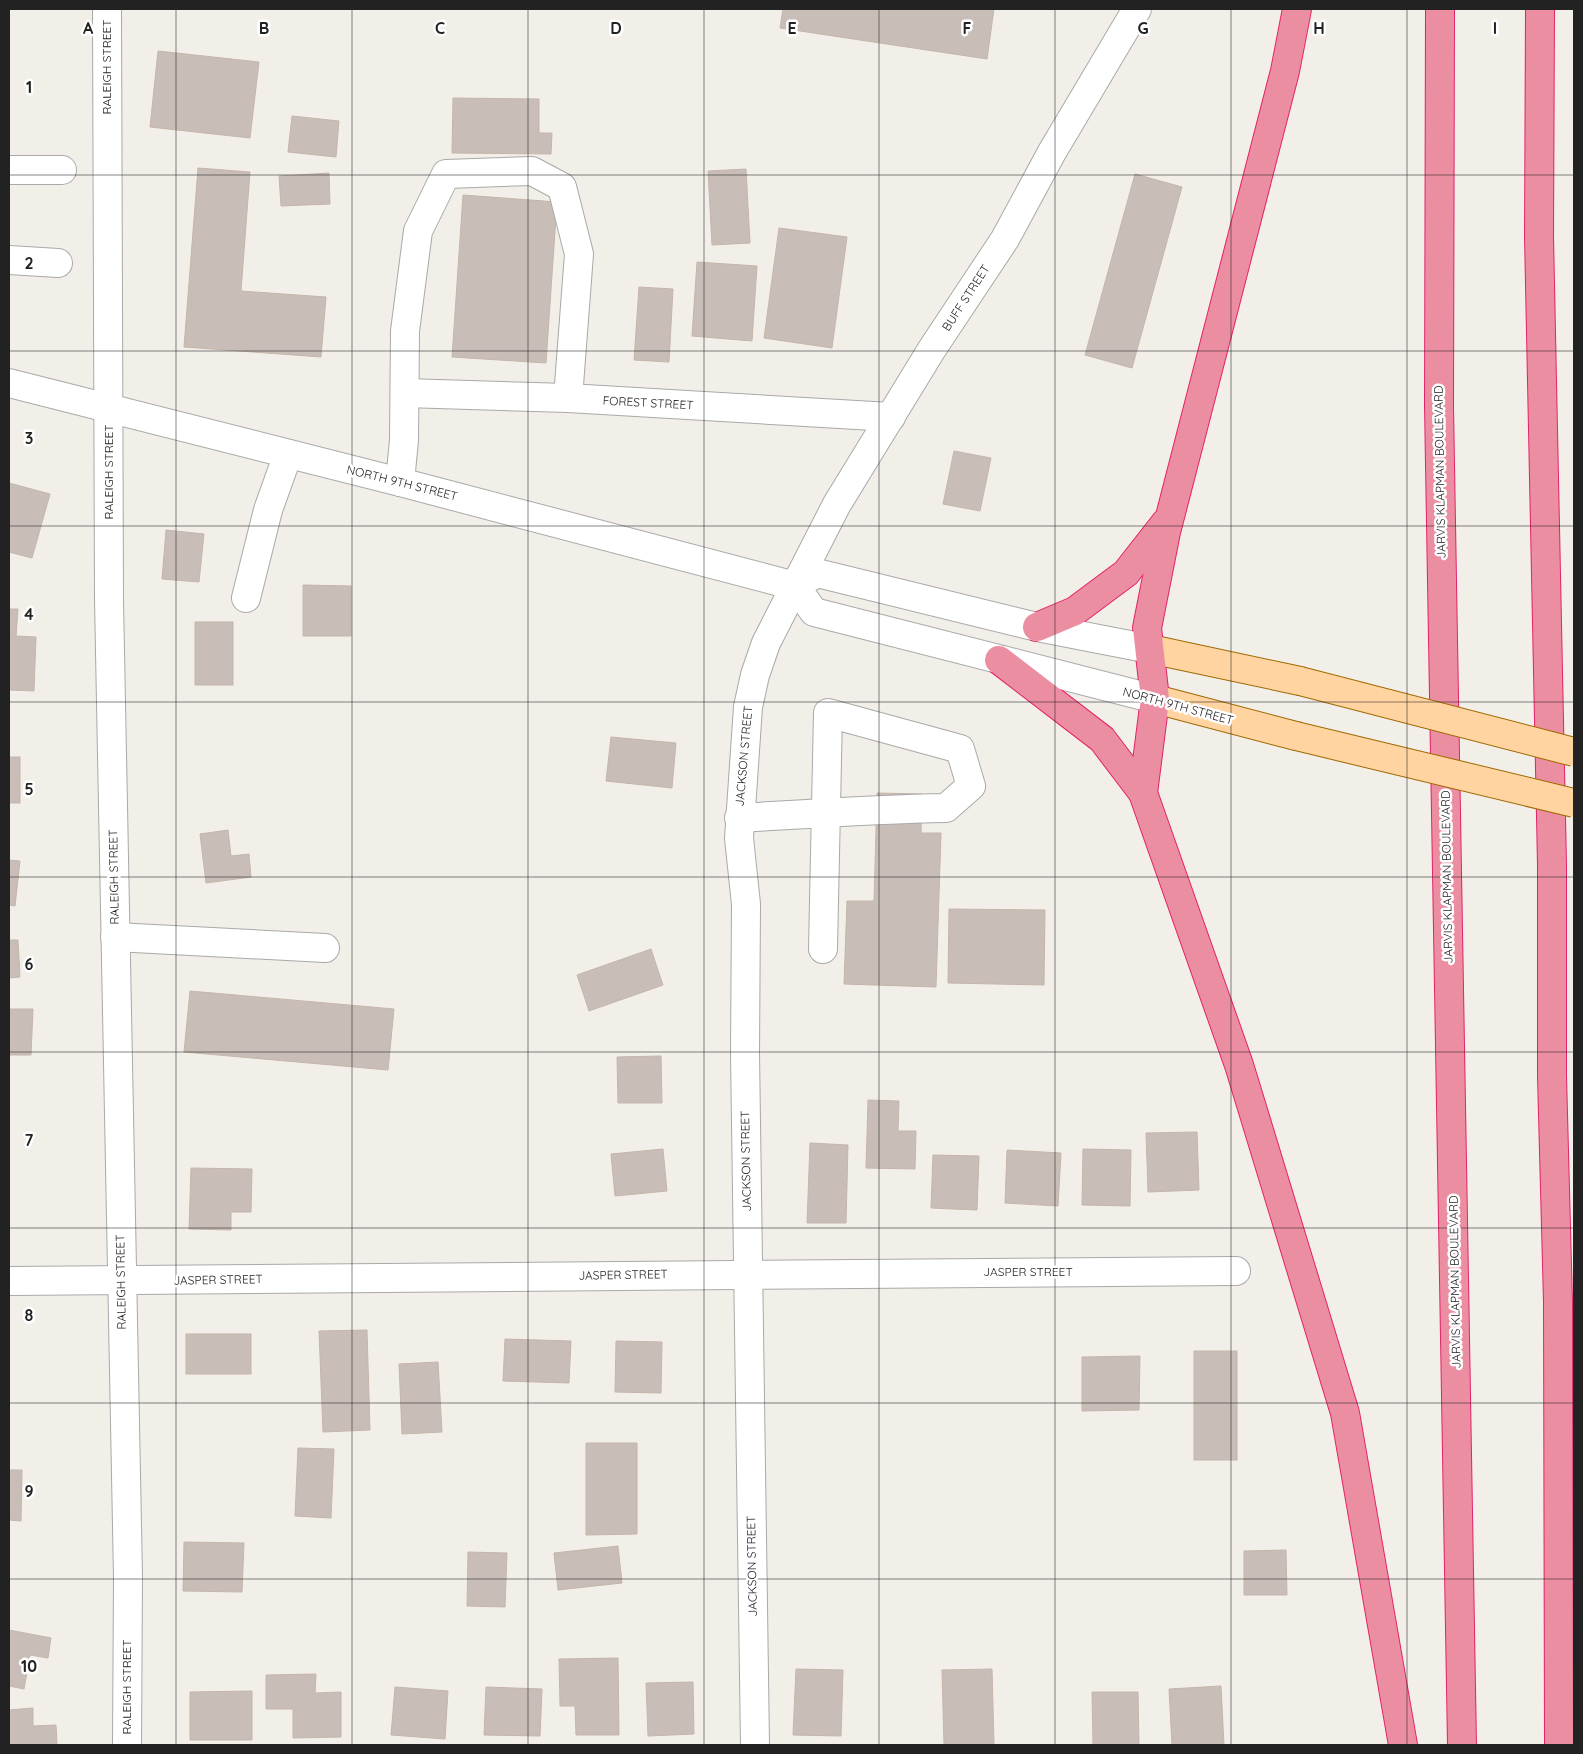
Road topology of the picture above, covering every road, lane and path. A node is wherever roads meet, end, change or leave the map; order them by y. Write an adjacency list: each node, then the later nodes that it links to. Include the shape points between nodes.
1 (107, 9): 13 (street, RALEIGH STREET)
2 (1136, 9): 14 (street, BUFF STREET, via 1005,239)
3 (1297, 9): 17 (highway)
4 (1440, 9): 39 (highway, JARVIS KLAPMAN BOULEVARD, via 1439,406)
5 (1540, 9): 40 (highway, via 1539,236 1558,1312)
6 (9, 170): 7 (street)
7 (62, 170)
8 (9, 260): 9 (street)
9 (58, 262)
10 (9, 383): 13 (street, NORTH 9TH STREET)
11 (405, 393): 12 (street, FOREST STREET); 12 (street, via 405,331 418,231 446,174 532,171 562,188 579,254); 16 (street)
12 (568, 398): 14 (street, FOREST STREET)
13 (108, 408): 15 (street, NORTH 9TH STREET); 29 (street, RALEIGH STREET)
14 (891, 417): 18 (street, BUFF STREET, via 837,504)
15 (288, 454): 16 (street, NORTH 9TH STREET); 19 (street, via 268,510)
16 (400, 482): 18 (street, NORTH 9TH STREET)
17 (1170, 517): 20 (highway, via 1126,573 1074,611); 21 (highway, via 1147,628)
18 (795, 586): 20 (street, via 817,573); 22 (street, NORTH 9TH STREET, via 814,612); 28 (street, JACKSON STREET, via 766,643 755,675 748,707)
19 (246, 598)
20 (1037, 627): 21 (street)
21 (1150, 649): 23 (highway); 24 (main road, bridge, via 1300,681)
22 (999, 660): 23 (street, NORTH 9TH STREET); 25 (highway, via 1102,739)
23 (1155, 700): 25 (highway); 26 (main road, NORTH 9TH STREET, bridge)
24 (1574, 752)
25 (1143, 793): 38 (highway, via 1239,1065 1345,1413)
26 (1574, 803)
27 (825, 814): 27 (street, via 828,713 960,749 971,786 946,808); 28 (street); 31 (street)
28 (739, 818): 33 (street, JACKSON STREET, via 746,904)
29 (115, 937): 30 (street); 35 (street, RALEIGH STREET)
30 (325, 948)
31 (822, 949)
32 (1236, 1271): 33 (street, JASPER STREET)
33 (748, 1274): 35 (street, JASPER STREET); 37 (street, JACKSON STREET)
34 (9, 1281): 35 (street, JASPER STREET)
35 (121, 1281): 36 (street, RALEIGH STREET, via 128,1577)
36 (127, 1745)
37 (755, 1745)
38 (1403, 1745)
39 (1462, 1745)
40 (1559, 1745)

